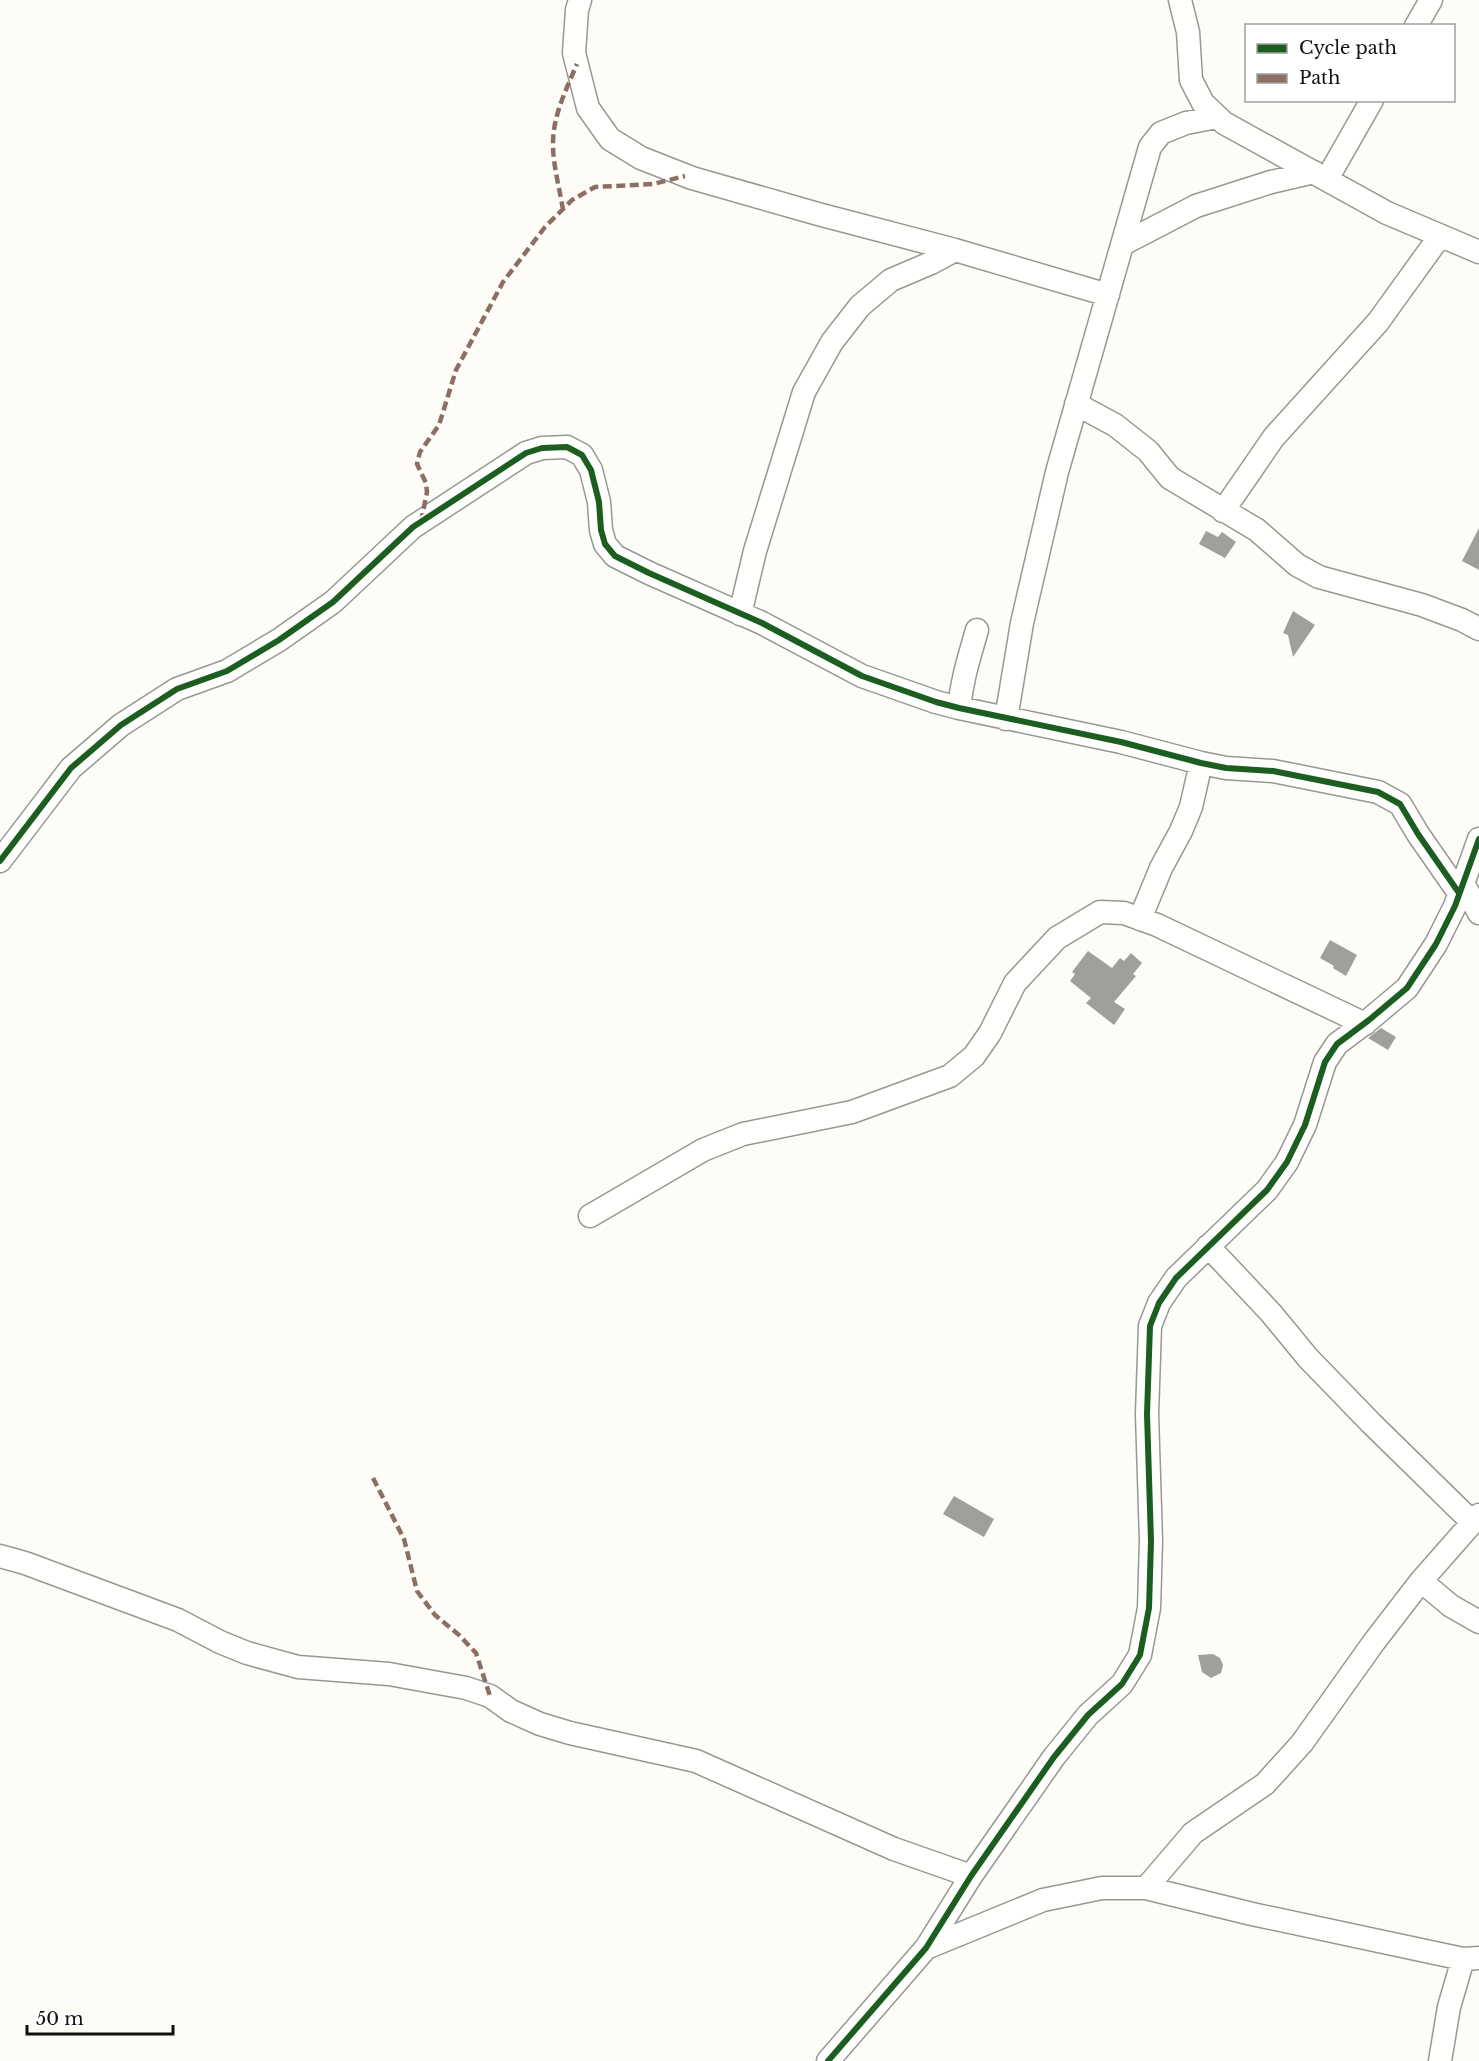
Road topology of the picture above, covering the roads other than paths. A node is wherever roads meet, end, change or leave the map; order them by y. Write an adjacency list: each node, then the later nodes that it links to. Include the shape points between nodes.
1 (580, 0): 10 (street, via 574,53 588,108 610,139 641,158 692,178)
2 (1180, 0): 6 (street, via 1188,33 1191,80 1203,104)
3 (1431, 0): 4 (street)
4 (1417, 24)
5 (1370, 102): 7 (street)
6 (1217, 117): 7 (street); 9 (street, via 1185,123 1161,133 1150,147)
7 (1321, 175): 8 (street, via 1387,213); 9 (street, via 1271,182 1196,206)
8 (1440, 236): 11 (street); 14 (street, via 1378,322 1274,437)
9 (1123, 244): 12 (street)
10 (955, 250): 12 (street); 15 (street, via 891,280 860,306 826,352 804,392 755,551)
11 (1479, 252)
12 (1108, 295): 13 (street)
13 (1076, 404): 14 (street, via 1115,425 1148,452 1170,478); 19 (street, via 1022,623)
14 (1223, 511): 16 (street, via 1257,530 1297,566 1319,577 1422,605)
15 (741, 614): 18 (street, via 862,676); 22 (street, via 615,556 605,544 591,470 582,455 567,447 526,453 413,527 333,602 279,640 227,671 177,689 121,725 71,768)
16 (1479, 628)
17 (977, 630): 18 (street, via 966,663)
18 (959, 708): 19 (street)
19 (1006, 719): 20 (street, via 1121,742)
20 (1200, 763): 23 (street, via 1273,771 1378,792 1400,804 1418,834); 25 (street, via 1191,807)
21 (1479, 839): 23 (street)
22 (0, 861)
23 (1461, 888): 24 (street); 26 (street, via 1436,944 1407,988)
24 (1479, 913)
25 (1140, 918): 26 (street); 27 (street, via 1100,912 1057,938 1015,983 974,1056 950,1076 852,1112 743,1134 703,1150)
26 (1365, 1024): 28 (street, via 1337,1044 1325,1062 1305,1125 1268,1190)
27 (590, 1216)
28 (1208, 1246): 29 (street, via 1371,1423); 33 (street, via 1176,1278 1159,1303 1150,1326 1149,1608 1140,1655 1122,1684 1088,1715 1054,1756)
29 (1476, 1519): 31 (street)
30 (0, 1556): 33 (street, via 178,1620 248,1653 298,1667 389,1674 466,1688 490,1696 511,1711 570,1733 696,1761 894,1849)
31 (1421, 1581): 32 (street, via 1451,1606); 34 (street, via 1302,1743 1265,1784 1193,1833)
32 (1479, 1622)
33 (971, 1876): 35 (street)
34 (1146, 1888): 35 (street, via 1102,1888 1043,1900); 36 (street, via 1251,1914)
35 (926, 1948): 37 (street)
36 (1471, 1958): 38 (street, via 1449,2007)
37 (828, 2061)
38 (1440, 2061)

